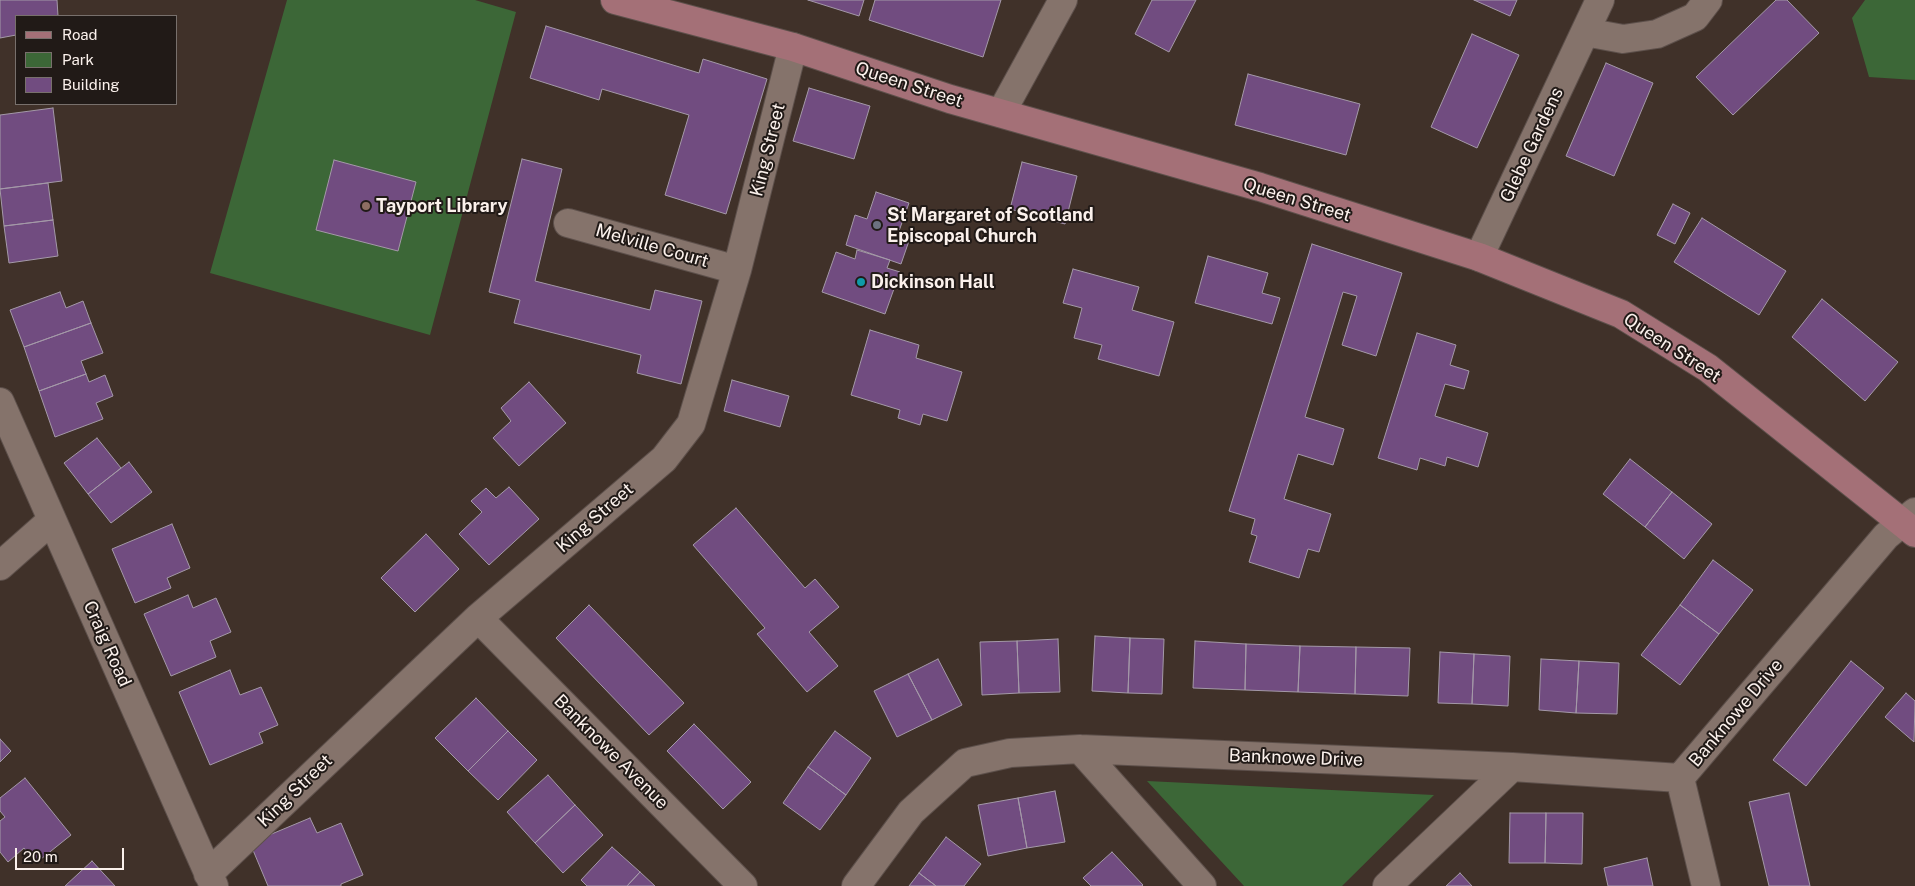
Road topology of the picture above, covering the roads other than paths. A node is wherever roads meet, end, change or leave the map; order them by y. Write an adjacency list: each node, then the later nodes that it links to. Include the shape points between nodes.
1 (615, 0): 6 (main road, Queen Street)
2 (1063, 0): 7 (street)
3 (1600, 0): 5 (street, Glebe Gardens)
4 (1708, 0): 5 (street, via 1695,17 1657,34 1623,39)
5 (1585, 32): 9 (street, Glebe Gardens)
6 (794, 47): 7 (main road, Queen Street); 10 (street, King Street)
7 (1001, 113): 9 (main road, Queen Street, via 1260,187)
8 (568, 222): 10 (street, Melville Court)
9 (1479, 257): 13 (main road, Queen Street, via 1621,314 1708,368)
10 (737, 270): 15 (street, King Street, via 690,424 664,459)
11 (0, 402): 12 (street, Craig Road)
12 (52, 520): 14 (street); 19 (street, Craig Road)
13 (1911, 522): 18 (street, Banknowe Drive, via 1886,536)
14 (0, 566)
15 (478, 618): 19 (street, King Street); 20 (street, Banknowe Avenue)
16 (1080, 749): 17 (street, Banknowe Drive); 21 (street, Banknowe Drive, via 1010,753 965,763 911,812); 22 (street)
17 (1512, 767): 18 (street, Banknowe Drive); 23 (street)
18 (1680, 778): 24 (street)
19 (211, 880)
20 (743, 886)
21 (856, 886)
22 (1202, 886)
23 (1387, 886)
24 (1706, 886)

